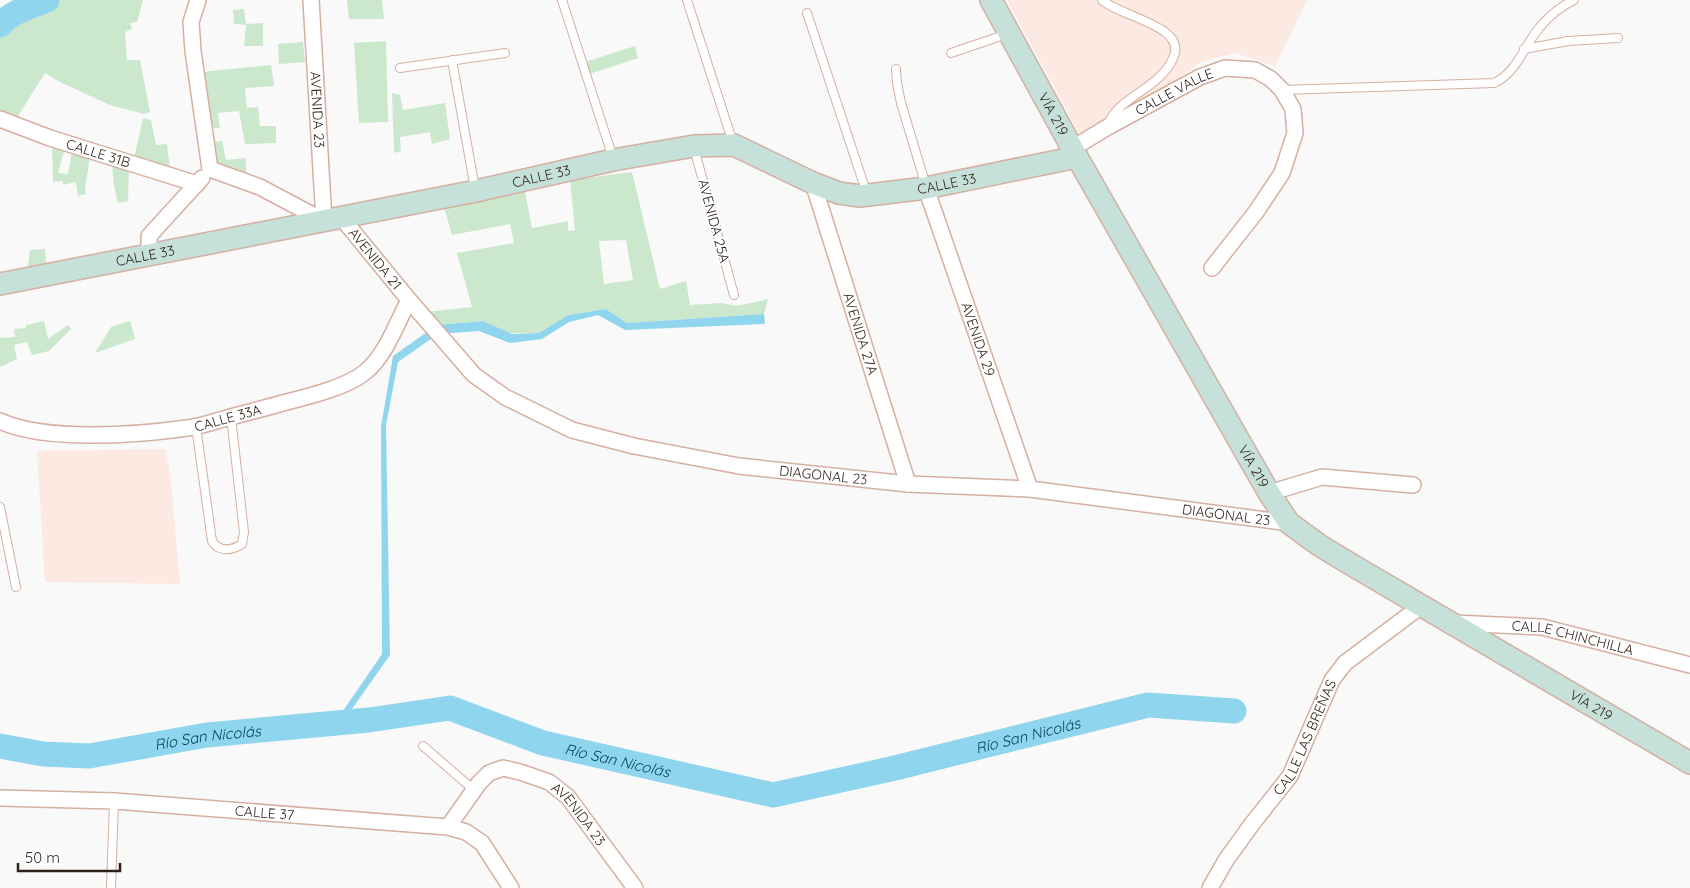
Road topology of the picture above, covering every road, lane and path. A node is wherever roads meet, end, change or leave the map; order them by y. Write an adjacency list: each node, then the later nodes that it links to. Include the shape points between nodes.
1 (198, 0): 24 (street, via 191,22)
2 (311, 0): 30 (street, AVENIDA 23)
3 (562, 0): 23 (lane)
4 (687, 0): 20 (lane)
5 (991, 0): 9 (main road, VÍA 219)
6 (1102, 0): 19 (lane, via 1119,11 1159,27 1175,44 1175,55 1166,70 1116,111)
7 (1574, 0): 11 (lane, via 1540,27)
8 (807, 14): 29 (lane)
9 (1009, 33): 13 (lane); 22 (main road, VÍA 219)
10 (1618, 38): 11 (lane, via 1568,41)
11 (1524, 49): 17 (lane, via 1512,70 1494,83)
12 (505, 53): 14 (lane)
13 (951, 53)
14 (452, 60): 15 (lane); 28 (lane)
15 (400, 68)
16 (896, 70): 27 (lane)
17 (1282, 90): 19 (street, CALLE VALLE, via 1255,70 1225,68 1200,77); 32 (street, CALLE VALLE, via 1294,109 1295,133 1282,173)
18 (0, 119): 26 (street, CALLE 31B)
19 (1106, 128): 22 (street, CALLE VALLE)
20 (734, 145): 21 (main road, CALLE 33); 25 (main road, CALLE 33)
21 (694, 146): 23 (main road, CALLE 33); 34 (lane, AVENIDA 25A)
22 (1075, 153): 27 (main road, CALLE 33); 42 (main road, VÍA 219)
23 (613, 160): 28 (main road, CALLE 33)
24 (210, 169): 26 (street); 30 (street)
25 (812, 183): 29 (main road, CALLE 33, via 839,193); 39 (street, AVENIDA 27A)
26 (197, 184): 31 (street, via 149,236)
27 (926, 188): 29 (main road, CALLE 33); 41 (street, AVENIDA 29)
28 (476, 191): 30 (main road, CALLE 33)
29 (867, 195)
30 (332, 219): 31 (main road, CALLE 33); 35 (street, AVENIDA 21)
31 (149, 255): 33 (main road, CALLE 33)
32 (1212, 268)
33 (0, 284)
34 (734, 295)
35 (409, 300): 36 (street, CALLE 33A, via 384,350 362,375 304,397); 39 (street, DIAGONAL 23, via 474,375 505,397 572,430 634,446 739,466)
36 (231, 417): 38 (street, CALLE 33A); 38 (lane, via 244,532 242,544 236,548 221,549 212,541)
37 (0, 421): 38 (street, CALLE 33A, via 49,433 98,435)
38 (196, 426)
39 (908, 484): 41 (street, DIAGONAL 23)
40 (1412, 485): 42 (street, via 1322,477)
41 (1030, 490): 44 (street, DIAGONAL 23)
42 (1269, 493): 44 (main road, VÍA 219)
43 (0, 507): 45 (lane)
44 (1289, 523): 46 (main road, VÍA 219, via 1319,545)
45 (16, 587)
46 (1421, 606): 47 (main road, VÍA 219); 58 (street, CALLE LAS BREÑAS, via 1346,662 1332,680 1290,776 1226,860)
47 (1453, 623): 48 (street, CALLE CHINCHILLA, via 1542,627); 50 (main road, VÍA 219)
48 (1690, 665)
49 (424, 746): 51 (lane)
50 (1690, 763)
51 (474, 790): 54 (street); 57 (street, AVENIDA 23, via 489,772 503,768 549,782 568,797)
52 (0, 798): 53 (street, CALLE 37)
53 (114, 801): 54 (street, CALLE 37); 55 (lane)
54 (448, 826): 56 (street, via 466,832 482,843)
55 (111, 888)
56 (511, 888)
57 (635, 888)
58 (1210, 888)

